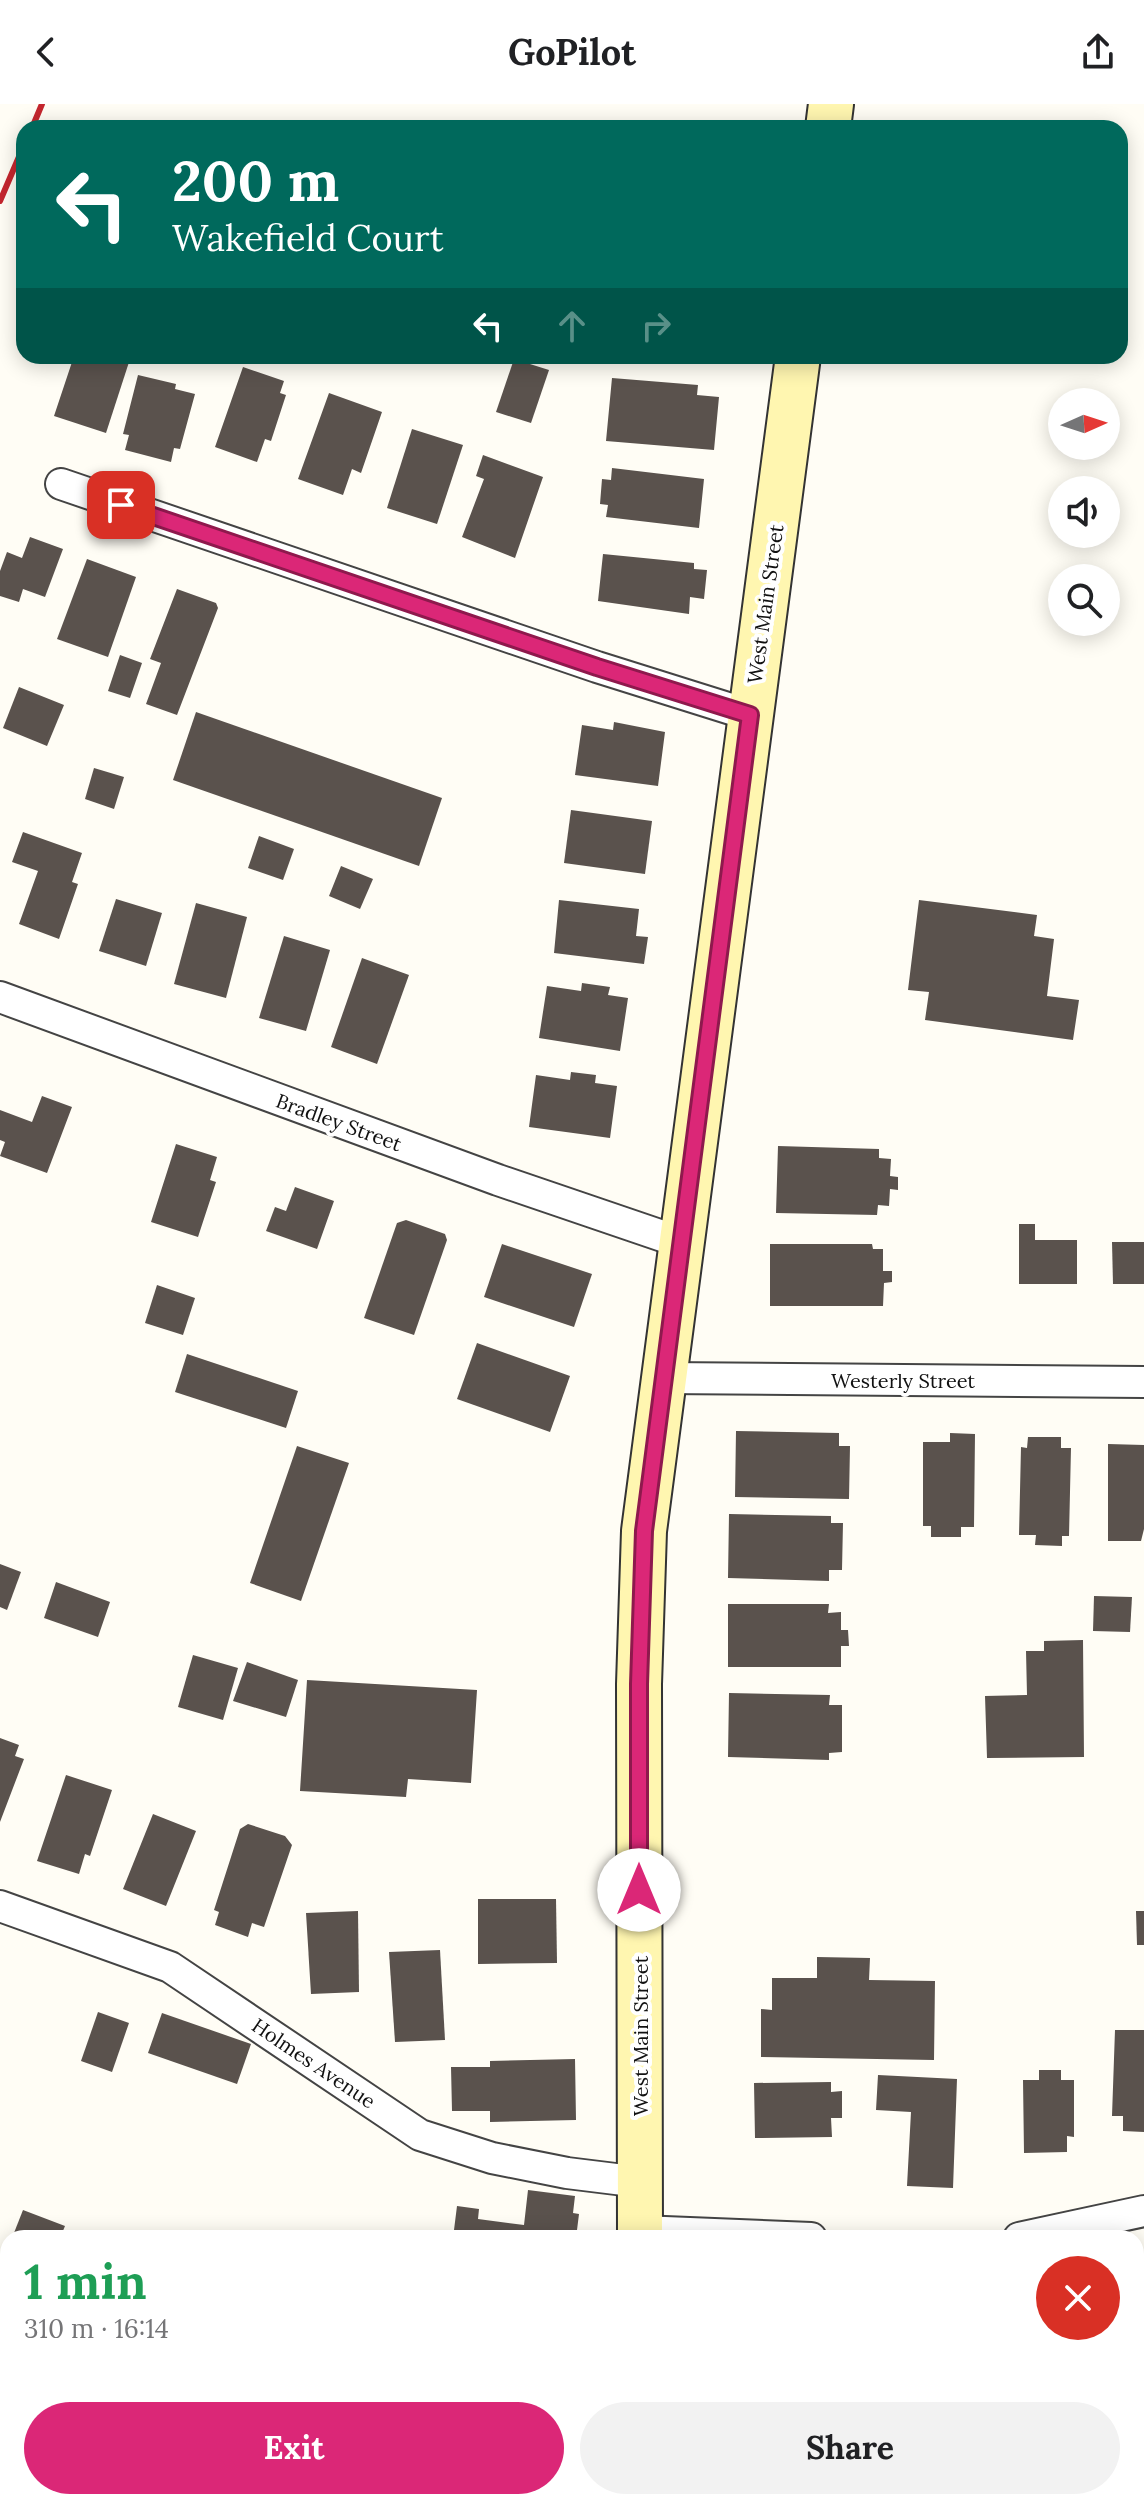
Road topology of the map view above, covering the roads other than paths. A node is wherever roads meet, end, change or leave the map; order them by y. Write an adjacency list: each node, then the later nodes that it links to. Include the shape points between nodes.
1 (797, 364): 3 (main road, West Main Street)
2 (61, 484): 3 (street)
3 (750, 715): 5 (main road, West Main Street)
4 (0, 997): 5 (street, Bradley Street)
5 (680, 1242): 6 (main road, West Main Street)
6 (662, 1378): 7 (street, Westerly Street); 9 (main road, West Main Street, via 640,1600)
7 (1144, 1382)
8 (0, 1906): 9 (street, Holmes Avenue, via 170,1967 420,2135 492,2158)
9 (640, 2182): 11 (main road, West Main Street)
10 (1144, 2211): 12 (street)
11 (640, 2230)
12 (1056, 2230)

